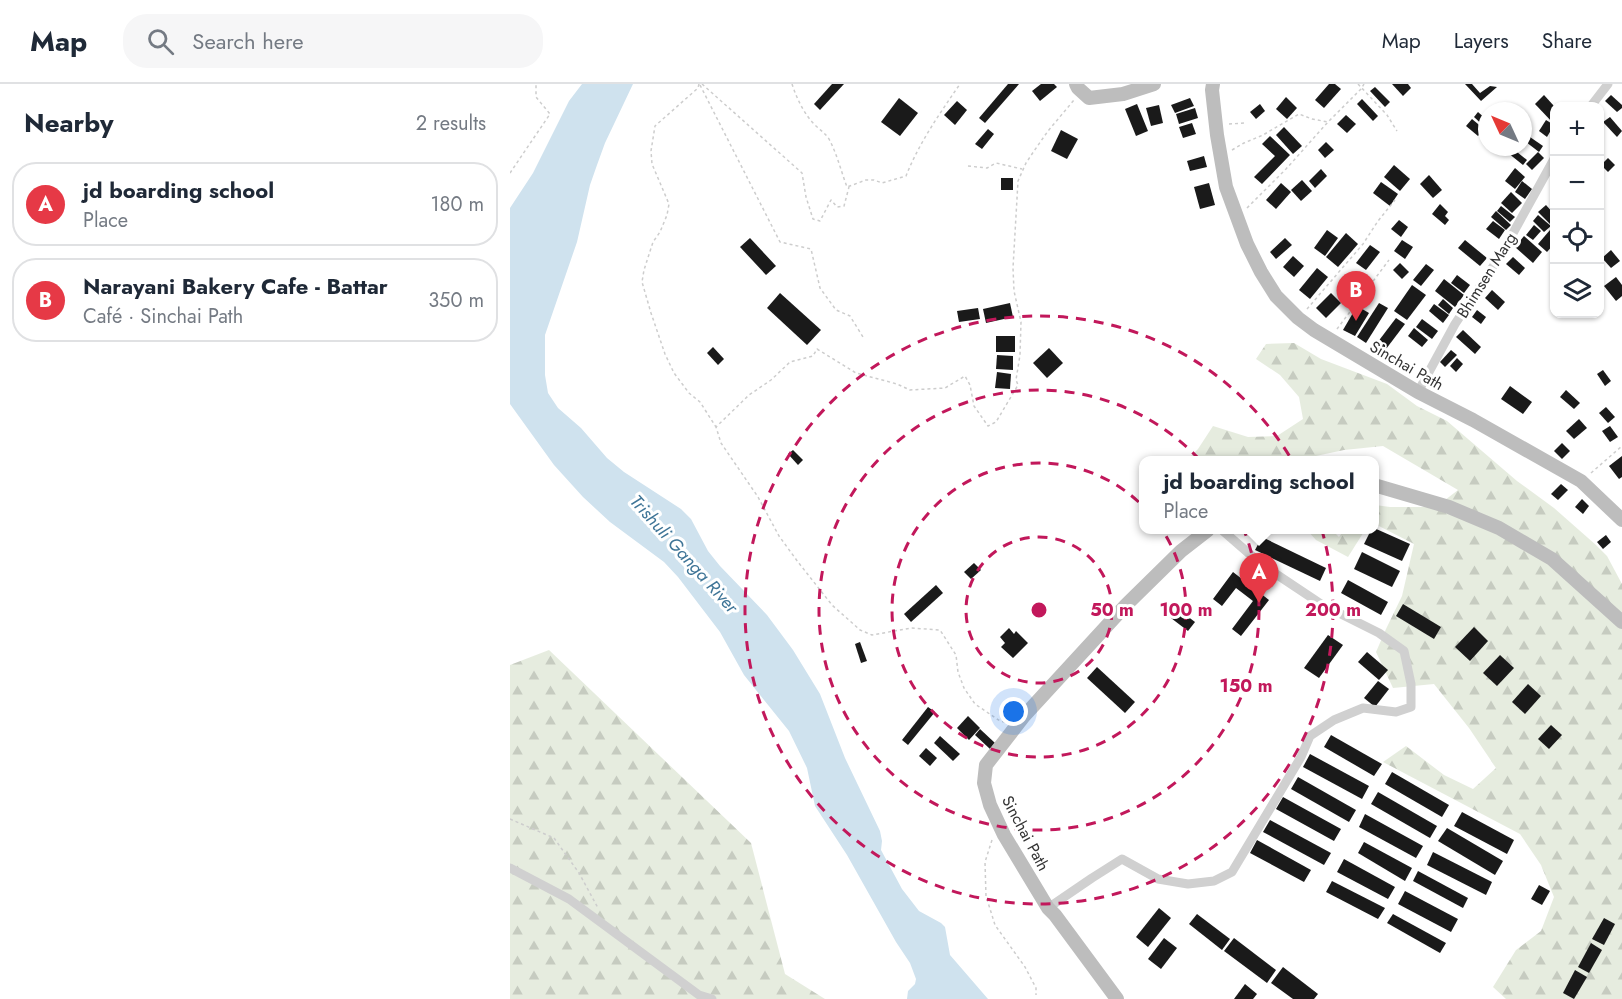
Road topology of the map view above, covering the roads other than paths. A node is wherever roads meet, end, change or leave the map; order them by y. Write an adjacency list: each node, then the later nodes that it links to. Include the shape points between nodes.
1 (1154, 84): 4 (street, via 1123,94 1089,98)
2 (1213, 84): 7 (street, Sinchai Path, via 1226,188 1247,244 1276,296 1314,330)
3 (1608, 84): 5 (street)
4 (1077, 86)
5 (1594, 102)
6 (1550, 166): 7 (street, Bhimsen Marg)
7 (1418, 392): 9 (street, Sinchai Path, via 1581,481)
8 (1379, 486): 12 (street, via 1449,507 1499,528 1552,559)
9 (1622, 520)
10 (1203, 534): 14 (street, Sinchai Path, via 1126,605 1023,716 986,765 984,783 990,805)
11 (1227, 534): 14 (street, via 1261,564 1321,604 1379,633 1404,651 1412,684 1411,708 1363,708 1310,736 1232,872 1214,881 1188,884 1158,879 1122,860)
12 (1622, 622)
13 (510, 868): 15 (street, via 569,899 699,995)
14 (1048, 908): 16 (street, Sinchai Path)
15 (712, 999)
16 (1117, 999)

